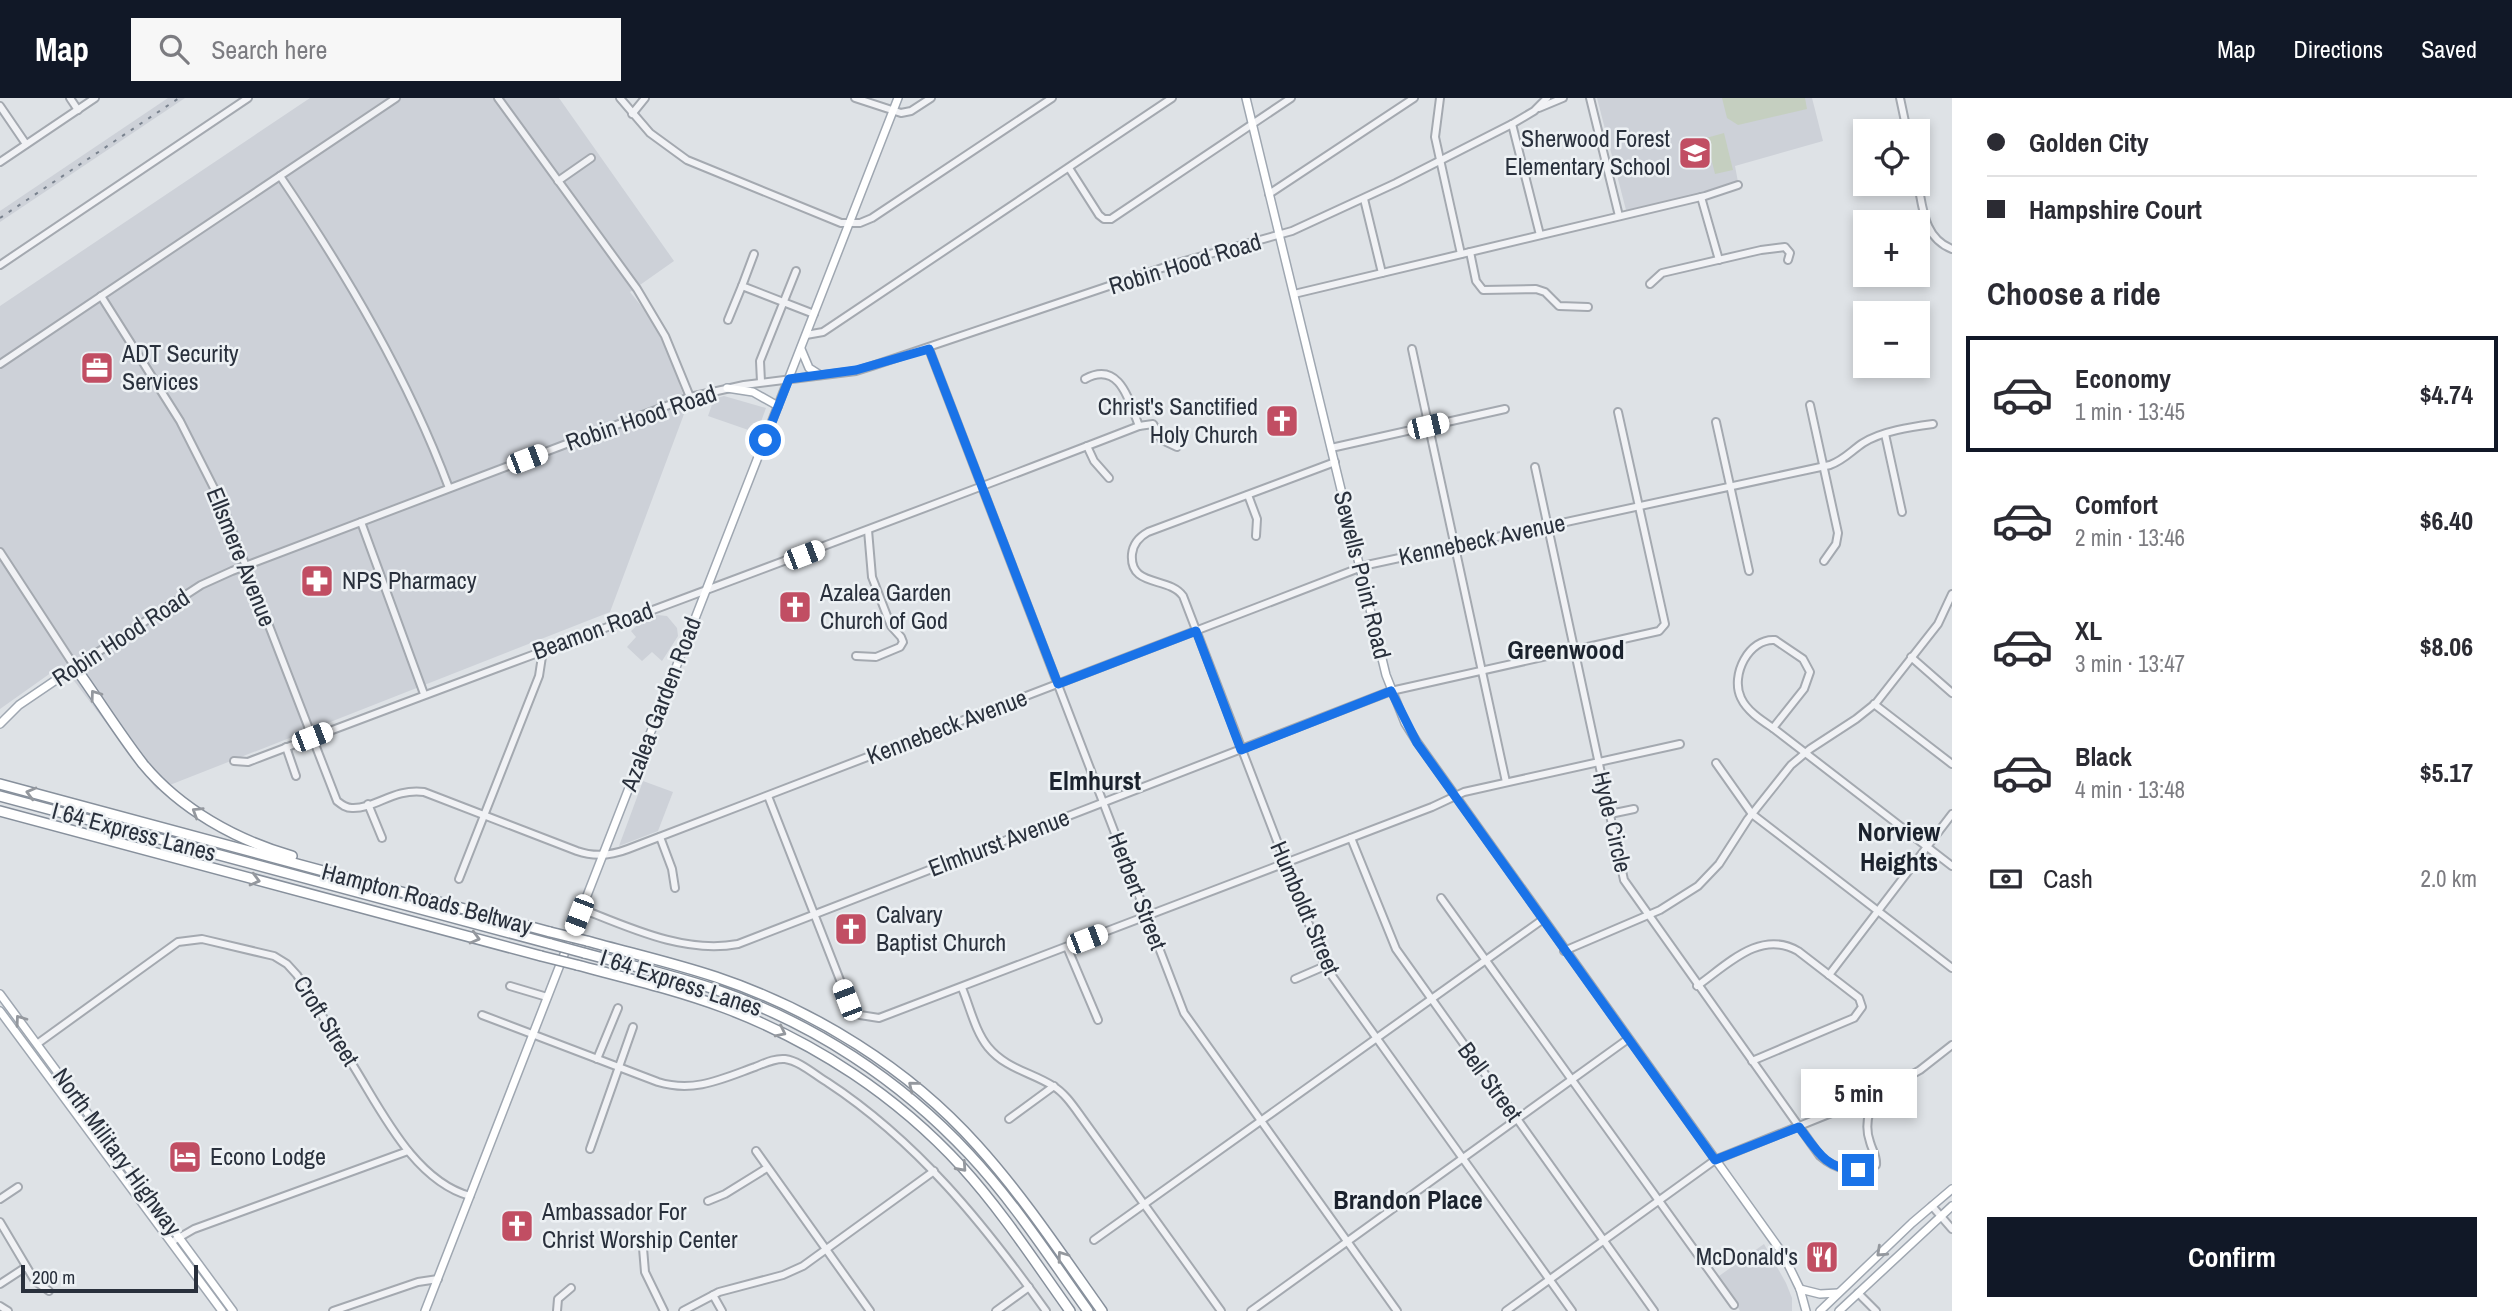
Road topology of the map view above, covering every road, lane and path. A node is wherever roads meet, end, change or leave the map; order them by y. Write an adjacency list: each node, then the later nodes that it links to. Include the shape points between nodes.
1 (70, 98): 22 (street)
2 (95, 98): 22 (street)
3 (248, 98): 51 (street)
4 (396, 98): 34 (street)
5 (498, 98): 35 (street)
6 (620, 98): 25 (street)
7 (645, 98): 25 (street)
8 (855, 98): 23 (street)
9 (898, 98): 23 (main road, Azalea Garden Road)
10 (931, 98): 23 (street, via 907,113)
11 (1052, 98): 42 (street, via 873,218)
12 (1172, 98): 33 (street)
13 (1246, 98): 27 (main road, Sewells Point Road)
14 (1292, 98): 27 (street)
15 (1415, 98): 37 (street)
16 (1440, 98): 31 (street, via 1434,128)
17 (1547, 98): 24 (street, Robin Hood Road)
18 (1563, 98): 24 (street)
19 (1590, 98): 41 (street)
20 (1900, 98): 26 (street)
21 (0, 106): 29 (street)
22 (78, 110): 29 (street)
23 (893, 111): 42 (main road, Azalea Garden Road)
24 (1534, 111): 28 (street, Robin Hood Road)
25 (632, 114): 42 (street, via 663,144 701,167)
26 (1904, 119)
27 (1252, 124): 33 (street, via 1115,218 1104,219); 37 (main road, Sewells Point Road)
28 (1512, 124): 31 (street, Robin Hood Road); 43 (street)
29 (26, 144): 32 (street)
30 (591, 158): 35 (street)
31 (1439, 161): 40 (street, Robin Hood Road); 48 (street)
32 (0, 162)
33 (1069, 167): 62 (street, via 823,332)
34 (280, 176): 57 (street); 91 (street, via 367,312 407,388)
35 (558, 181): 72 (street, via 651,312)
36 (1738, 185): 39 (street)
37 (1269, 194): 44 (main road, Sewells Point Road)
38 (1921, 196): 45 (street, via 1930,233)
39 (1701, 197): 41 (street); 49 (street)
40 (1364, 199): 44 (street, Robin Hood Road); 53 (street)
41 (1619, 216): 43 (street)
42 (849, 224): 60 (main road, Azalea Garden Road)
43 (1540, 235): 46 (street)
44 (1280, 236): 56 (main road, Sewells Point Road); 64 (street, Robin Hood Road, via 1183,261)
45 (1952, 249)
46 (1470, 252): 48 (street); 59 (street, via 1476,281 1483,289 1536,289 1559,306)
47 (754, 254): 55 (street)
48 (1461, 254): 53 (street)
49 (1718, 260): 50 (street, via 1785,247 1790,253); 54 (street, via 1662,273)
50 (1788, 260)
51 (0, 265)
52 (796, 271): 58 (street)
53 (1382, 273): 56 (street)
54 (1650, 284)
55 (742, 286): 58 (street); 61 (street)
56 (1294, 294): 84 (main road, Sewells Point Road)
57 (101, 296): 66 (street); 102 (street, Ellsmere Avenue, via 193,445)
58 (784, 302): 60 (street); 70 (street, via 760,361)
59 (1588, 307)
60 (814, 314): 62 (main road, Azalea Garden Road)
61 (728, 320)
62 (806, 335): 63 (main road, Azalea Garden Road)
63 (800, 348): 67 (main road, via 809,368); 68 (main road, Azalea Garden Road)
64 (929, 349): 67 (street, Robin Hood Road); 90 (street, Herbert Street)
65 (1412, 349): 80 (street)
66 (0, 365)
67 (820, 375): 68 (street, Robin Hood Road)
68 (789, 379): 70 (street, Robin Hood Road); 74 (main road, Azalea Garden Road)
69 (1085, 379): 79 (street, via 1104,374 1114,377)
70 (761, 382): 71 (street, Robin Hood Road)
71 (727, 388): 72 (street, Robin Hood Road); 74 (main road, via 753,392)
72 (690, 397): 91 (street, Robin Hood Road)
73 (1810, 405): 86 (street)
74 (778, 406): 105 (main road, Azalea Garden Road)
75 (1505, 409): 80 (street)
76 (1618, 412): 93 (street)
77 (1716, 422): 89 (street)
78 (1933, 424): 81 (street, Kennebeck Avenue)
79 (1139, 426): 82 (street, Beamon Road); 83 (street, via 1153,424 1162,440)
80 (1428, 426): 84 (street); 99 (street)
81 (1885, 435): 86 (street, Kennebeck Avenue); 94 (street)
82 (1087, 446): 88 (street); 90 (street, Beamon Road)
83 (1177, 447)
84 (1331, 448): 85 (main road, Sewells Point Road)
85 (1335, 462): 92 (street); 103 (main road, Sewells Point Road)
86 (1823, 466): 89 (street, Kennebeck Avenue); 101 (street, via 1838,533)
87 (1535, 467): 96 (street, Hyde Circle)
88 (1109, 478)
89 (1730, 485): 93 (street, Kennebeck Avenue); 104 (street)
90 (982, 487): 97 (street, Beamon Road); 115 (street, Herbert Street)
91 (449, 488): 95 (street, Robin Hood Road)
92 (1248, 495): 98 (street, via 1257,519); 107 (street, Humboldt Street, via 1143,535 1133,550 1137,573 1179,591)
93 (1639, 506): 96 (street, Kennebeck Avenue); 109 (street, Elmhurst Avenue, via 1665,624 1658,631)
94 (1902, 512)
95 (360, 522): 102 (street, Robin Hood Road); 119 (street)
96 (1546, 526): 99 (street, Kennebeck Avenue); 109 (street, Hyde Circle)
97 (868, 530): 105 (street, Beamon Road); 110 (street, via 872,577 891,626 903,642 900,648 876,657)
98 (1256, 536)
99 (1454, 546): 103 (street, Kennebeck Avenue); 113 (street)
100 (0, 552): 112 (street)
101 (1824, 561)
102 (246, 565): 112 (street, Robin Hood Road, via 201,585); 123 (street, Ellsmere Avenue)
103 (1361, 568): 107 (street, Kennebeck Avenue); 117 (main road, Sewells Point Road)
104 (1749, 571)
105 (705, 591): 108 (street, Beamon Road); 150 (main road, Azalea Garden Road)
106 (1952, 594): 111 (street, via 1941,619)
107 (1196, 631): 115 (street, Kennebeck Avenue); 126 (street, Humboldt Street)
108 (543, 650): 119 (street, Beamon Road); 145 (street, via 539,676)
109 (1574, 650): 113 (street, Elmhurst Avenue); 129 (street, Hyde Circle)
110 (856, 656)
111 (1911, 657): 116 (street); 120 (street)
112 (75, 667): 121 (main road, Robin Hood Road, via 26,699); 153 (highway, one-way to 112, via 262,848 176,797 133,750)
113 (1482, 670): 117 (street, Elmhurst Avenue); 133 (street)
114 (1952, 680): 116 (street)
115 (1058, 684): 136 (street, Kennebeck Avenue); 138 (street, Herbert Street)
116 (1945, 687): 118 (street)
117 (1391, 691): 126 (street, Elmhurst Avenue); 137 (main road, Sewells Point Road, via 1417,743)
118 (1952, 693)
119 (424, 694): 123 (street, Beamon Road)
120 (1874, 704): 127 (street); 131 (street)
121 (1, 722)
122 (1773, 728): 122 (street, via 1804,689 1810,672 1803,659 1770,639 1748,655 1737,681 1748,708); 127 (street)
123 (312, 737): 125 (street, Beamon Road); 139 (street, Ellsmere Avenue, via 337,801 351,808)
124 (1680, 744): 129 (street)
125 (286, 747): 128 (street, Beamon Road, via 248,762); 132 (street)
126 (1241, 750): 138 (street, Elmhurst Avenue); 151 (street, Humboldt Street)
127 (1805, 753): 143 (street); 149 (street)
128 (234, 761)
129 (1598, 762): 133 (street); 142 (street, Hyde Circle)
130 (1716, 763): 143 (street)
131 (1952, 764)
132 (296, 776)
133 (1506, 782): 137 (street)
134 (0, 784): 153 (highway, Hampton Roads Beltway, one-way to 134)
135 (0, 796): 247 (highway, I 64 Express Lanes, bridge, via 676,977 805,1028 876,1072 971,1155 1013,1205)
136 (768, 796): 146 (street, Kennebeck Avenue); 159 (street)
137 (1454, 796): 148 (street); 162 (main road, Sewells Point Road)
138 (1103, 803): 159 (street, Elmhurst Avenue); 161 (street, Herbert Street)
139 (368, 804): 145 (street, Kennebeck Avenue, via 417,791); 147 (street)
140 (1634, 809): 142 (street)
141 (0, 811): 246 (highway, Hampton Roads Beltway, one-way to 246, bridge, via 577,965 747,1016 861,1078 924,1129 1005,1219)
142 (1610, 814): 160 (street, Hyde Circle, via 1625,880)
143 (1752, 814): 158 (street); 160 (street, via 1709,875 1687,895)
144 (1952, 814): 149 (street)
145 (485, 815): 150 (street, Kennebeck Avenue, via 576,851); 154 (street)
146 (660, 837): 150 (street, Kennebeck Avenue); 155 (street)
147 (382, 838)
148 (1350, 838): 151 (street); 175 (street, Bell Street, via 1392,942)
149 (1927, 846): 152 (street); 158 (street)
150 (603, 855): 157 (main road, Azalea Garden Road)
151 (1285, 863): 161 (street); 166 (street, Humboldt Street)
152 (1952, 866)
153 (325, 872): 248 (highway, Hampton Roads Beltway, one-way to 153, bridge, via 977,1145 889,1067 826,1026 718,978)
154 (459, 879)
155 (675, 888)
156 (1441, 898): 165 (street)
157 (582, 909): 159 (street, Elmhurst Avenue, via 636,930 711,947 738,944); 174 (main road, Azalea Garden Road)
158 (1878, 911): 167 (street); 168 (street)
159 (814, 914): 172 (street, via 849,1003 860,1015 879,1018)
160 (1649, 915): 164 (street); 171 (street, Hyde Circle)
161 (1147, 916): 163 (street); 194 (street, Herbert Street, via 1186,1018)
162 (1542, 920): 164 (main road, Sewells Point Road); 165 (street)
163 (1067, 947): 172 (street); 179 (street)
164 (1564, 951): 183 (main road, Sewells Point Road)
165 (1486, 960): 175 (street); 189 (street)
166 (1325, 966): 169 (street); 182 (street, Humboldt Street)
167 (1952, 968)
168 (1829, 975): 171 (street, via 1794,948 1765,944 1750,949); 187 (street, via 1859,998 1862,1007 1858,1015)
169 (1295, 979)
170 (510, 986): 174 (street)
171 (1698, 986): 187 (street, Hyde Circle)
172 (962, 988): 190 (street, via 990,1049 1008,1065)
173 (0, 994): 184 (main road, North Military Highway, one-way to 173)
174 (547, 997): 181 (main road, Azalea Garden Road)
175 (1431, 999): 182 (street); 193 (street, Bell Street)
176 (618, 1008): 186 (street)
177 (0, 1011): 215 (main road, North Military Highway)
178 (482, 1015): 181 (street)
179 (1097, 1020)
180 (633, 1027): 188 (street)
181 (533, 1034): 186 (street); 205 (main road, Azalea Garden Road)
182 (1376, 1038): 194 (street); 199 (street, Humboldt Street)
183 (1628, 1039): 189 (street); 200 (main road, Sewells Point Road)
184 (37, 1044): 197 (street, Croft Street, via 178,942 202,939 274,956 297,975); 215 (main road, North Military Highway)
185 (1952, 1045): 191 (street)
186 (597, 1059): 188 (street)
187 (1752, 1061): 195 (street, Hyde Circle)
188 (618, 1067): 196 (street); 202 (street, via 678,1087 708,1084 772,1060 792,1060 859,1104)
189 (1572, 1081): 193 (street); 208 (street)
190 (1054, 1086): 192 (street); 209 (street, via 1083,1118)
191 (1876, 1095): 195 (street); 195 (street, Hyde Circle, via 1867,1128 1877,1159 1874,1167 1836,1167 1820,1156)
192 (1009, 1119)
193 (1517, 1120): 199 (street); 217 (street, Bell Street)
194 (1261, 1121): 209 (street); 218 (street, Herbert Street)
195 (1799, 1127): 200 (street)
196 (590, 1149)
197 (408, 1151): 205 (street, Croft Street, via 453,1190); 215 (street, via 194,1229)
198 (756, 1152): 201 (street)
199 (1463, 1159): 218 (street); 223 (street, Humboldt Street)
200 (1715, 1160): 208 (street); 227 (main road, Sewells Point Road, via 1783,1254)
201 (767, 1168): 207 (street); 220 (street)
202 (934, 1171): 220 (street); 225 (street)
203 (18, 1187): 206 (street)
204 (1950, 1190): 210 (main road)
205 (470, 1196): 222 (main road, Azalea Garden Road)
206 (0, 1199)
207 (708, 1201)
208 (1659, 1201): 217 (street); 232 (street)
209 (1145, 1205): 216 (street); 249 (street)
210 (1931, 1206): 212 (street); 229 (main road, one-way to 229)
211 (1952, 1206): 212 (main road)
212 (1941, 1216): 214 (street); 230 (main road)
213 (0, 1222): 221 (street)
214 (1952, 1229)
215 (176, 1240): 235 (main road, North Military Highway); 236 (main road, North Military Highway)
216 (1094, 1240)
217 (1604, 1241): 223 (street); 254 (street, Bell Street)
218 (1347, 1242): 250 (street); 251 (street, Herbert Street)
219 (643, 1248): 240 (street, via 645,1272)
220 (826, 1250): 231 (street, via 793,1271); 243 (street)
221 (26, 1267): 224 (street); 228 (street)
222 (438, 1279): 237 (street); 238 (main road, Azalea Garden Road)
223 (1549, 1280): 252 (street); 253 (street, Humboldt Street)
224 (0, 1284)
225 (1029, 1287): 244 (street); 245 (street)
226 (571, 1288): 239 (street, via 558,1299)
227 (1800, 1289): 229 (main road); 255 (main road, Sewells Point Road)
228 (49, 1291)
229 (1839, 1293): 256 (main road)
230 (1858, 1293): 257 (main road); 258 (street)
231 (713, 1295): 241 (street); 242 (street)
232 (1734, 1305)
233 (0, 1307): 234 (street)
234 (8, 1311)
235 (222, 1311)
236 (233, 1311)
237 (333, 1311)
238 (425, 1311)
239 (557, 1311)
240 (664, 1311)
241 (683, 1311)
242 (722, 1311)
243 (870, 1311)
244 (996, 1311)
245 (1046, 1311)
246 (1070, 1311)
247 (1088, 1311)
248 (1102, 1311)
249 (1221, 1311)
250 (1251, 1311)
251 (1396, 1311)
252 (1506, 1311)
253 (1572, 1311)
254 (1654, 1311)
255 (1806, 1311)
256 (1820, 1311)
257 (1839, 1311)
258 (1876, 1311)

